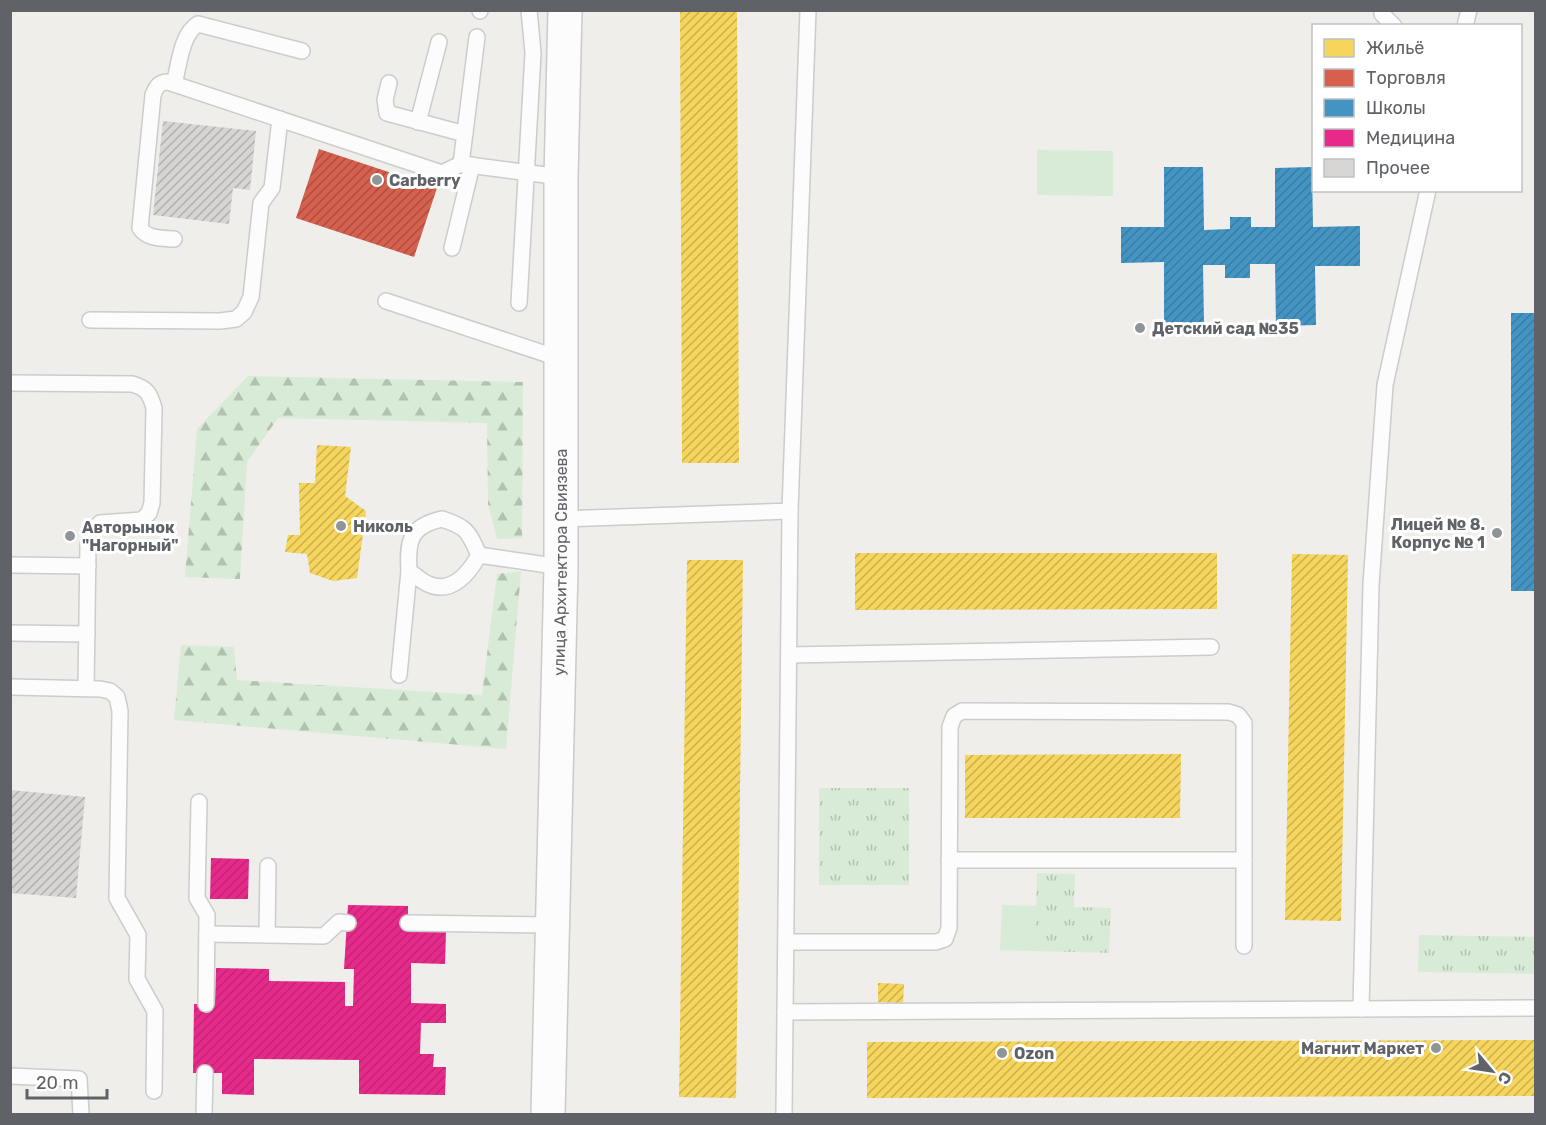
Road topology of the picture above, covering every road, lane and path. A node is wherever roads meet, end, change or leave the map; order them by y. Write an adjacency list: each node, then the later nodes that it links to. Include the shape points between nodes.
1 (529, 10): 15 (lane, via 533,53)
2 (565, 10): 16 (main road, улица Архитектора Свиязева)
3 (808, 10): 25 (lane)
4 (1382, 10): 5 (lane)
5 (1392, 24)
6 (477, 37): 13 (lane)
7 (439, 42): 12 (lane)
8 (302, 51): 10 (lane, via 198,24 186,40)
9 (389, 83): 12 (lane, via 387,113)
10 (174, 84): 11 (lane); 18 (lane, via 162,82 153,95 139,220 143,234)
11 (280, 119): 14 (lane, via 442,173); 22 (lane, via 272,188 261,203 251,297 244,312 236,319 220,321)
12 (418, 122): 13 (lane)
13 (465, 134): 14 (lane)
14 (467, 165): 15 (lane); 19 (lane)
15 (526, 172): 16 (lane); 21 (lane)
16 (561, 177): 23 (main road, улица Архитектора Свиязева)
17 (1428, 192): 52 (lane, via 1385,386 1371,585)
18 (174, 239)
19 (452, 249)
20 (386, 301): 23 (lane)
21 (519, 303)
22 (90, 320)
23 (561, 359): 26 (main road, улица Архитектора Свиязева)
24 (10, 383): 29 (lane, via 132,384 150,394 154,408 149,513 142,520 100,524 92,531)
25 (790, 511): 26 (lane); 35 (lane)
26 (561, 519): 30 (main road, улица Архитектора Свиязева)
27 (479, 555): 30 (lane); 31 (lane, via 459,582 441,587 428,584); 31 (lane, via 460,525 442,519 418,528 411,537)
28 (10, 565): 29 (lane)
29 (88, 566): 33 (lane)
30 (561, 567): 45 (main road, улица Архитектора Свиязева)
31 (409, 570): 36 (lane)
32 (10, 633): 33 (lane)
33 (87, 634): 38 (lane)
34 (1211, 647): 35 (lane)
35 (789, 655): 48 (lane)
36 (399, 675)
37 (10, 687): 38 (lane)
38 (86, 688): 56 (lane, via 110,691 117,697 120,711 117,898 138,935 137,979 155,1011)
39 (199, 802): 46 (lane, via 197,898 207,915)
40 (949, 860): 41 (lane); 41 (lane, via 950,727 954,716 962,711 1238,715 1244,723); 48 (lane, via 949,928 945,939)
41 (1244, 860): 49 (lane)
42 (268, 866): 47 (lane)
43 (348, 922): 47 (lane, via 339,922 324,936)
44 (408, 923): 45 (lane)
45 (552, 925): 59 (main road, улица Архитектора Свиязева)
46 (207, 934): 47 (lane); 50 (lane)
47 (267, 935)
48 (786, 942): 53 (lane)
49 (1244, 946)
50 (206, 1004)
51 (1536, 1008): 52 (lane)
52 (1361, 1009): 53 (lane)
53 (785, 1012): 60 (lane)
54 (205, 1073): 58 (lane)
55 (10, 1076): 57 (lane, via 78,1079)
56 (153, 1091)
57 (81, 1114)
58 (204, 1114)
59 (548, 1114)
60 (784, 1114)

